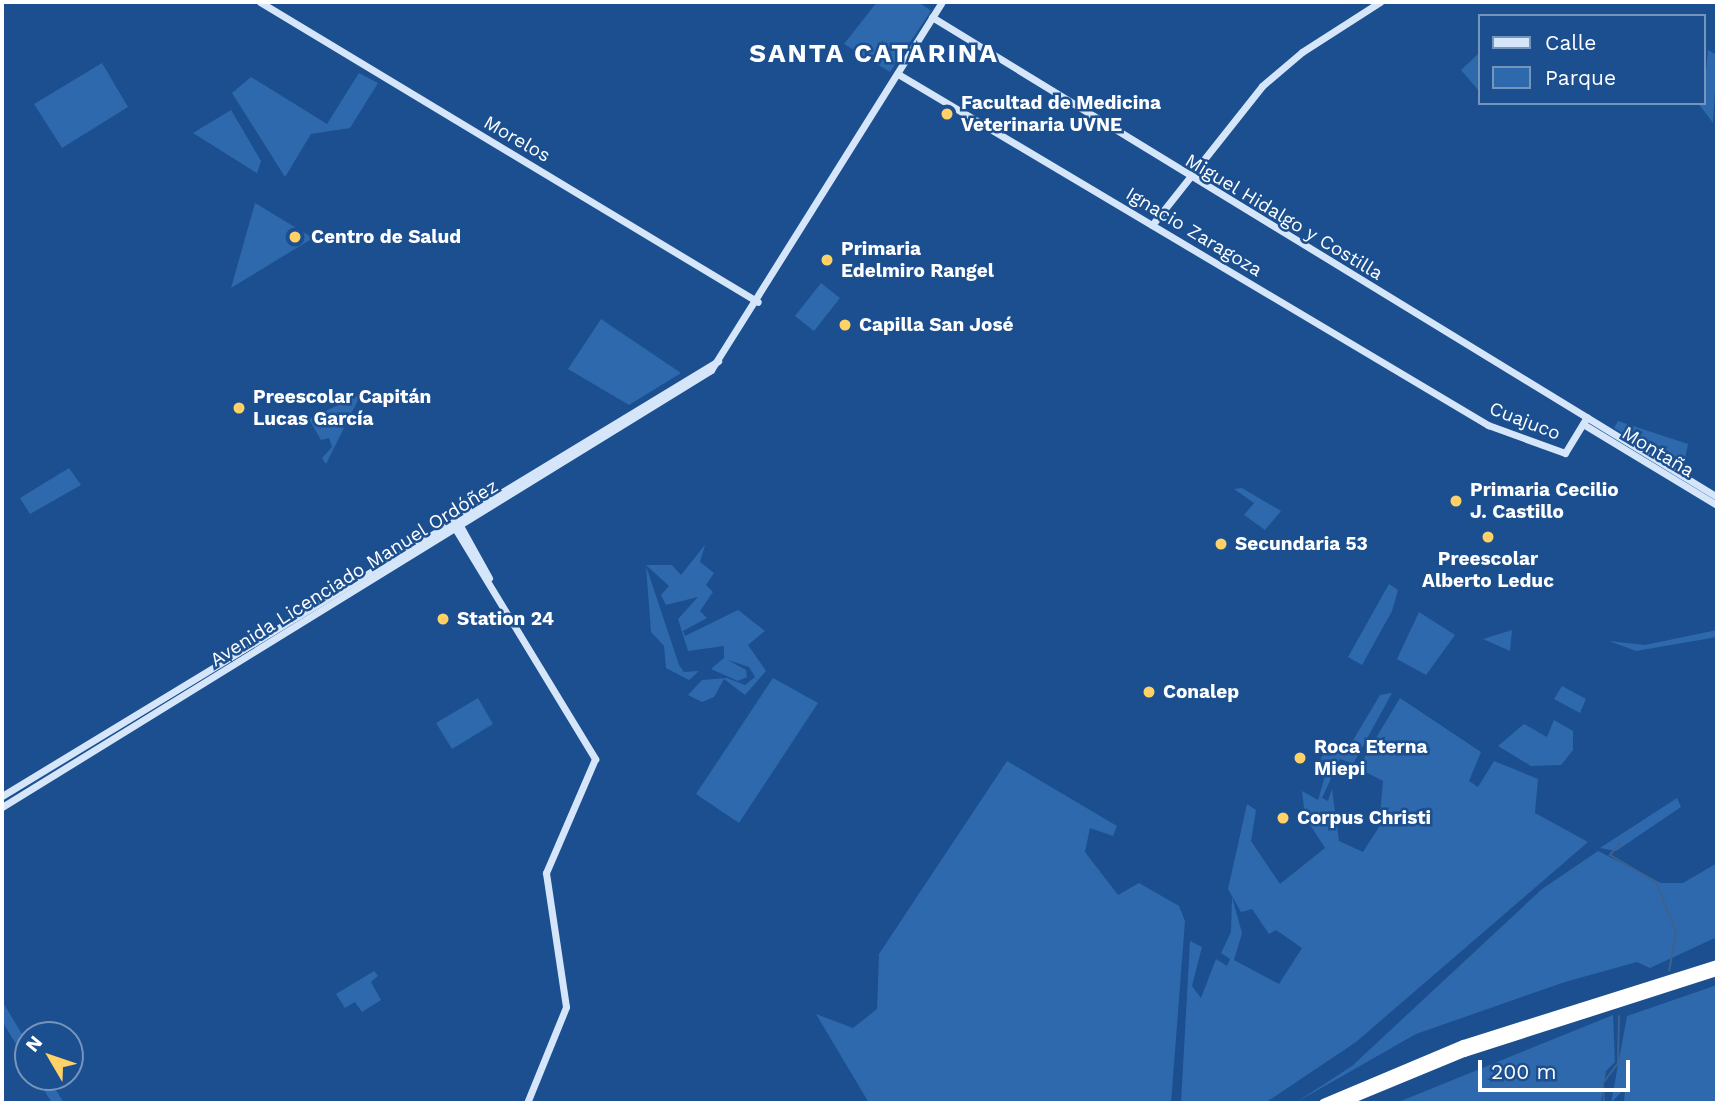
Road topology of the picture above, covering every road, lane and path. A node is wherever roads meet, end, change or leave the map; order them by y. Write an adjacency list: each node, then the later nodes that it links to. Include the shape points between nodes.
1 (260, 2): 8 (main road, Morelos)
2 (942, 2): 4 (main road, Avenida Licenciado Manuel Ordóñez)
3 (1380, 2): 6 (main road, via 1302,52 1251,99)
4 (932, 18): 5 (main road, Avenida Licenciado Manuel Ordóñez); 6 (main road, Miguel Hidalgo y Costilla)
5 (898, 74): 7 (main road, Ignacio Zaragoza); 8 (main road, Avenida Licenciado Manuel Ordóñez)
6 (1189, 178): 7 (main road); 10 (main road, Miguel Hidalgo y Costilla)
7 (1152, 225): 9 (main road, Ignacio Zaragoza)
8 (758, 302): 14 (main road, Avenida Licenciado Manuel Ordóñez, via 718,361)
9 (1473, 418): 10 (main road, Cuajuco, via 1565,453)
10 (1585, 420): 11 (main road, Montaña)
11 (1619, 442): 12 (main road, Montaña); 13 (main road, Montaña)
12 (1717, 497)
13 (1717, 505)
14 (456, 523): 15 (main road, Avenida Licenciado Manuel Ordóñez); 15 (main road, Avenida Licenciado Manuel Ordóñez, via 407,548); 20 (main road, via 595,759 546,873 566,1007)
15 (393, 563): 16 (main road, Avenida Licenciado Manuel Ordóñez); 17 (main road, Avenida Licenciado Manuel Ordóñez)
16 (2, 796)
17 (2, 807)
18 (1717, 964): 21 (highway, via 1463,1044)
19 (1717, 971): 22 (highway, via 1464,1052)
20 (527, 1103)
21 (1323, 1103)
22 (1340, 1103)

